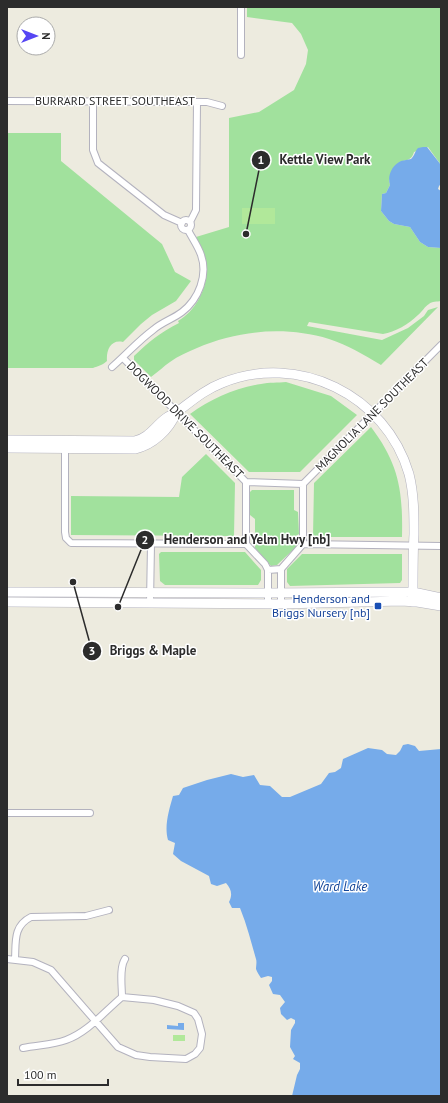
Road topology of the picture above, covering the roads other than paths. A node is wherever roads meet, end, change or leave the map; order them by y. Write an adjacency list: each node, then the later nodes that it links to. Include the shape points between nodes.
1 (241, 7): 2 (street)
2 (241, 55)
3 (7, 101): 4 (street, BURRARD STREET SOUTHEAST)
4 (93, 101): 5 (street, BURRARD STREET SOUTHEAST); 8 (street, via 93,150 98,163 164,215)
5 (197, 102): 6 (street, BURRARD STREET SOUTHEAST); 7 (street, via 196,210)
6 (222, 106)
7 (190, 222): 8 (street, via 186,220); 9 (street)
8 (182, 223): 9 (street, via 183,229)
9 (188, 230): 11 (street, via 202,261 203,278 200,288 185,310 152,330)
10 (441, 345): 14 (street, MAGNOLIA LANE SOUTHEAST)
11 (123, 358): 12 (street); 13 (street, DOGWOOD DRIVE SOUTHEAST)
12 (112, 367)
13 (176, 413): 14 (main road, via 202,393 222,383 248,375 275,372 301,375 333,385 355,398); 16 (main road, via 167,417 142,439); 18 (street, DOGWOOD DRIVE SOUTHEAST)
14 (373, 414): 19 (street, MAGNOLIA LANE SOUTHEAST); 23 (main road, via 397,446 409,474 413,497)
15 (7, 440): 16 (main road)
16 (65, 445): 17 (main road); 20 (street, via 65,532 68,541 74,544)
17 (7, 448)
18 (246, 482): 19 (street); 21 (street)
19 (303, 484): 22 (street)
20 (151, 544): 21 (street); 28 (street)
21 (246, 544): 26 (street)
22 (304, 544): 23 (street); 25 (street)
23 (414, 546): 24 (street); 29 (main road)
24 (441, 546)
25 (281, 569): 26 (street); 31 (street)
26 (268, 570): 30 (street)
27 (7, 592): 28 (main road)
28 (151, 592): 30 (main road); 35 (street)
29 (413, 592): 31 (main road); 32 (main road); 34 (main road)
30 (267, 593): 31 (main road); 36 (street)
31 (281, 593): 37 (street)
32 (441, 598)
33 (7, 602): 35 (main road)
34 (412, 602): 37 (main road); 38 (main road)
35 (150, 603): 36 (main road)
36 (268, 604): 37 (main road)
37 (281, 604)
38 (441, 606)
39 (7, 813): 40 (street)
40 (90, 813)
41 (109, 910): 43 (street, via 86,916 31,917 24,920 17,932)
42 (7, 959): 43 (street)
43 (15, 959): 46 (street, via 33,962 51,970)
44 (125, 959): 45 (street)
45 (122, 997): 46 (street); 46 (street, via 135,997 178,1006 194,1013 200,1026 200,1048 192,1057 186,1058 136,1055 118,1047)
46 (95, 1021): 47 (street, via 89,1028 66,1040)
47 (23, 1048)

